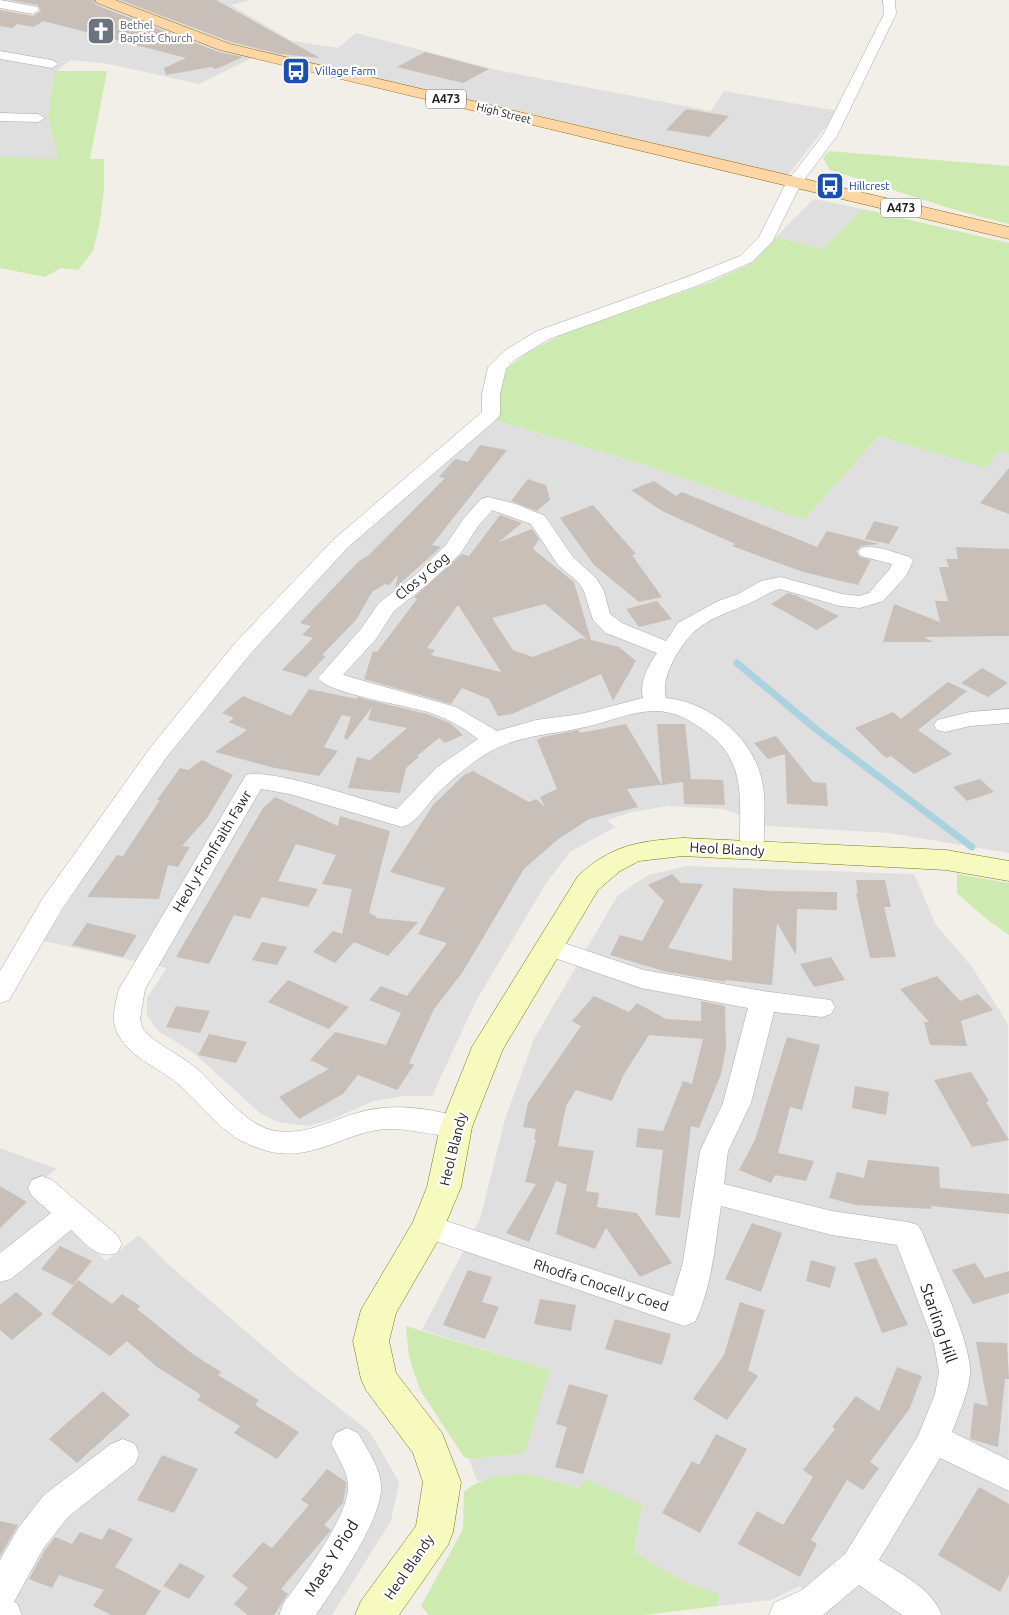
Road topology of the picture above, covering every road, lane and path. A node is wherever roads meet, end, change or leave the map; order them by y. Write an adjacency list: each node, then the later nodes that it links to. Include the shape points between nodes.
1 (23, 0): 4 (street)
2 (102, 0): 10 (main road, High Street / A473, via 226,48)
3 (889, 0): 10 (street, via 890,14 830,136)
4 (3, 5): 5 (street)
5 (32, 10)
6 (0, 55): 7 (street)
7 (52, 64)
8 (0, 117): 9 (street)
9 (38, 118)
10 (794, 183): 11 (main road, A473); 21 (street, via 766,239 746,259 543,335 497,367 491,394 491,414 340,544 250,641 182,722 52,904)
11 (1009, 233)
12 (868, 552): 13 (street, via 907,554 898,572 876,597 860,602 840,600 782,583 768,584 686,628)
13 (670, 650): 14 (street, via 660,664 652,689); 17 (street, Clos y Gog, via 614,628 600,616 594,591 586,578 565,561 538,520 488,503 453,550 386,607 368,634 329,678 441,707 472,722)
14 (656, 704): 17 (street, Heol y Fronfraith Fawr, via 581,721 535,727); 18 (street, Heol y Fronfraith Fawr, via 681,708 709,721 722,731 741,756 751,781)
15 (1009, 716): 16 (street)
16 (945, 725)
17 (494, 740): 24 (street, Heol y Fronfraith Fawr, via 455,763 418,798 402,819 292,787 254,780 132,989 126,1009 126,1025 136,1044 180,1070 238,1126 261,1138 286,1142 309,1140 360,1122 389,1118 424,1119)
18 (752, 850): 19 (street, Heol Blandy, via 958,861); 20 (street, Heol Blandy, via 683,847 649,849 623,855 604,866 588,883)
19 (1009, 871)
20 (549, 947): 22 (street, via 641,979); 24 (street, Heol Blandy, via 488,1047)
21 (0, 993)
22 (763, 1001): 23 (street); 26 (street, Rhodfa Cnocell y Coed, via 737,1103 714,1151)
23 (822, 1007)
24 (456, 1127): 28 (street, Heol Blandy, via 444,1187)
25 (42, 1188): 27 (street)
26 (708, 1192): 28 (street, Rhodfa Cnocell y Coed, via 698,1262 684,1313); 31 (street, Starling Hill, via 870,1232 908,1234 950,1344 955,1372 952,1394)
27 (72, 1213): 29 (street); 30 (street)
28 (428, 1227): 40 (street, Heol Blandy, via 378,1310 371,1341 379,1379 429,1444 442,1482 434,1532)
29 (107, 1244)
30 (0, 1270)
31 (933, 1439): 34 (street); 35 (street, Starling Hill)
32 (347, 1443): 39 (street, Maes Y Piod, via 365,1486 358,1516)
33 (123, 1454): 36 (street, via 56,1506 31,1538)
34 (1009, 1476)
35 (857, 1565): 41 (street, Starling Hill, via 814,1602); 42 (street, via 911,1600)
36 (0, 1593)
37 (0, 1614): 38 (street)
38 (5, 1615)
39 (296, 1615)
40 (375, 1615)
41 (786, 1615)
42 (925, 1615)

